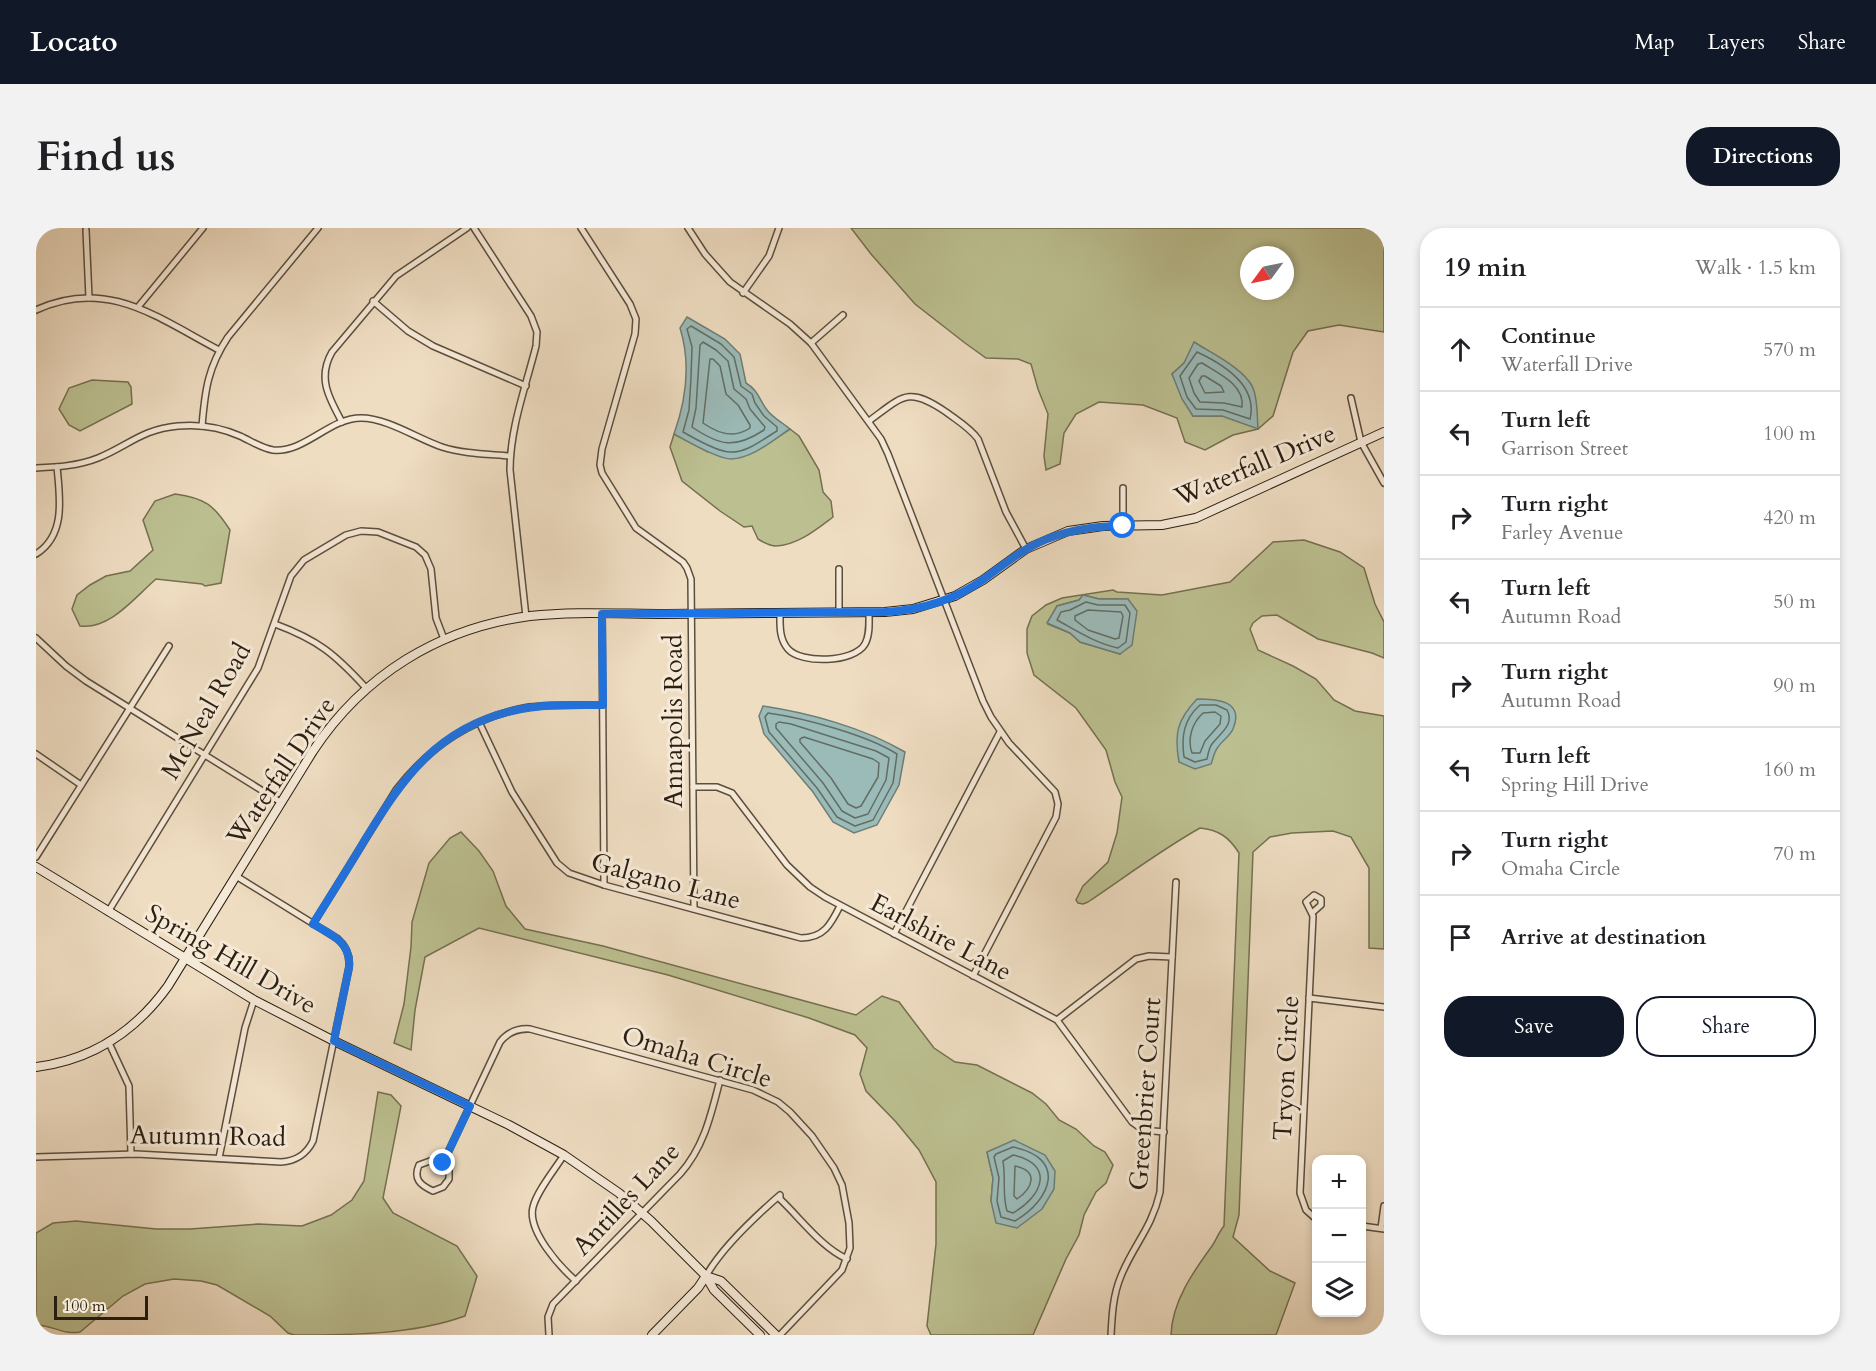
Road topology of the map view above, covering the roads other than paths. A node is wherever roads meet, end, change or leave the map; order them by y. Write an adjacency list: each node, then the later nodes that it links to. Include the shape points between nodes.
1 (203, 228): 12 (street)
2 (318, 228): 16 (street)
3 (467, 228): 11 (street, via 401,271)
4 (474, 228): 17 (street, via 535,324 536,346)
5 (581, 228): 38 (street, Annapolis Road, via 636,319 600,457 602,473 636,528 687,568 691,579)
6 (688, 228): 9 (street, via 717,269)
7 (779, 228): 9 (street, via 769,256)
8 (85, 229): 10 (street)
9 (743, 293): 15 (street, via 777,314)
10 (88, 298): 12 (street, via 113,299); 13 (street)
11 (373, 301): 17 (street, via 433,346); 19 (street, via 325,366 325,388)
12 (138, 307): 16 (street)
13 (36, 310)
14 (843, 315): 15 (street)
15 (811, 344): 20 (street)
16 (219, 350): 21 (street, via 208,377)
17 (526, 386): 24 (street)
18 (1351, 398): 23 (street)
19 (342, 422): 21 (street, via 295,446 278,450 228,431); 24 (street, via 369,419 444,447)
20 (869, 422): 30 (street, via 900,399 917,396 965,426 978,440 1006,512); 33 (street, via 888,454)
21 (202, 426): 25 (street, via 149,432 96,459)
22 (1384, 432): 23 (street, Waterfall Drive)
23 (1361, 442): 27 (street); 29 (street, Waterfall Drive, via 1196,518 1162,525)
24 (510, 456): 39 (street)
25 (57, 467): 26 (street); 31 (street, via 59,522 54,537)
26 (36, 468)
27 (1384, 483)
28 (1123, 488): 29 (street)
29 (1123, 526): 30 (street, Waterfall Drive, via 1068,531)
30 (1026, 549): 33 (street, Waterfall Drive, via 983,580)
31 (36, 554)
32 (839, 569): 34 (street)
33 (944, 601): 35 (street, Waterfall Drive, via 914,609); 48 (street, via 983,701)
34 (839, 612): 35 (street, Waterfall Drive); 36 (street, Waterfall Drive)
35 (869, 612): 36 (street, via 865,644 856,654 844,658 806,658 793,653 782,638)
36 (780, 613): 38 (street, Waterfall Drive)
37 (602, 614): 38 (street, Waterfall Drive); 39 (street, Waterfall Drive); 45 (street)
38 (691, 614): 52 (street, Annapolis Road)
39 (526, 617): 42 (street, Waterfall Drive, via 486,624)
40 (275, 624): 42 (street, McNeal Road, via 291,576 304,560 346,535 369,530 411,544 425,555 431,569 436,618); 44 (street, via 317,642); 50 (street, McNeal Road, via 258,668)
41 (36, 638): 46 (street, via 80,676)
42 (444, 639): 44 (street, Waterfall Drive, via 407,658)
43 (169, 646): 46 (street)
44 (366, 688): 53 (street, Waterfall Drive, via 324,736)
45 (603, 705): 47 (street, via 530,707); 58 (street)
46 (129, 708): 50 (street); 51 (street)
47 (479, 722): 58 (street, Galgano Lane, via 512,792 557,863 576,877); 63 (street, via 433,750 407,777)
48 (1000, 732): 64 (street); 67 (street, via 1055,792 1058,811)
49 (36, 754): 51 (street)
50 (204, 754): 53 (street); 61 (street, McNeal Road)
51 (81, 784): 54 (street)
52 (693, 787): 59 (street, Earlshire Lane, via 717,787 732,793 798,876); 60 (street, Annapolis Road)
53 (282, 802): 56 (street, Waterfall Drive)
54 (36, 857)
55 (36, 867): 61 (street, Spring Hill Drive)
56 (236, 876): 63 (street, Autumn Road); 66 (street, Waterfall Drive)
57 (1176, 882): 65 (street, Greenbrier Court)
58 (604, 885): 60 (street, Galgano Lane)
59 (840, 906): 60 (street, Galgano Lane, via 827,928 809,938); 64 (street, Earlshire Lane)
60 (694, 909)
61 (108, 912): 66 (street, Spring Hill Drive)
62 (1312, 913): 68 (street, Tryon Circle)
63 (313, 924): 72 (street, Autumn Road, via 338,939 349,956)
64 (894, 934): 67 (street, Earlshire Lane)
65 (1172, 957): 71 (street, via 1136,959); 77 (street, Greenbrier Court)
66 (185, 959): 69 (street, Spring Hill Drive); 73 (street, Waterfall Drive, via 149,1011)
67 (973, 976): 71 (street, Earlshire Lane)
68 (1309, 998): 70 (street); 85 (street, Tryon Circle, via 1300,1193 1302,1205)
69 (254, 1000): 72 (street, Spring Hill Drive); 81 (street)
70 (1384, 1007)
71 (1057, 1020): 77 (street, Earlshire Lane, via 1132,1122 1143,1130)
72 (334, 1041): 76 (street, Spring Hill Drive); 81 (street, Autumn Road, via 313,1141 306,1153 287,1162)
73 (109, 1043): 74 (street, Waterfall Drive, via 79,1058); 78 (street, via 129,1086)
74 (36, 1067)
75 (720, 1080): 76 (street, Omaha Circle, via 523,1029 500,1042); 84 (street, Antilles Lane, via 695,1155); 88 (street, Omaha Circle, via 778,1102 823,1150 838,1176 846,1202)
76 (470, 1106): 79 (street, Spring Hill Drive); 82 (street, Omaha Circle)
77 (1164, 1132): 95 (street, Greenbrier Court, via 1158,1205 1120,1276)
78 (131, 1154): 80 (street, Autumn Road); 81 (street, Autumn Road)
79 (564, 1155): 84 (street, Spring Hill Drive); 90 (street, via 536,1200 532,1214 546,1247)
80 (36, 1157)
81 (219, 1158)
82 (443, 1163): 82 (street, Omaha Circle, via 449,1171 443,1187 433,1191 418,1181 415,1173 419,1164)
83 (1384, 1206): 87 (street)
84 (642, 1213): 89 (street, Spring Hill Drive); 90 (street, Antilles Lane)
85 (1312, 1216)
86 (1366, 1226): 87 (street)
87 (1383, 1228)
88 (847, 1259): 89 (street, via 819,1238 780,1195); 94 (street, via 836,1278)
89 (706, 1275): 92 (street); 93 (street, Spring Hill Drive, via 714,1290); 94 (street, Spring Hill Drive, via 721,1281)
90 (576, 1281): 91 (street, Antilles Lane, via 550,1310)
91 (549, 1335)
92 (652, 1335)
93 (760, 1335)
94 (778, 1335)
95 (1111, 1335)

